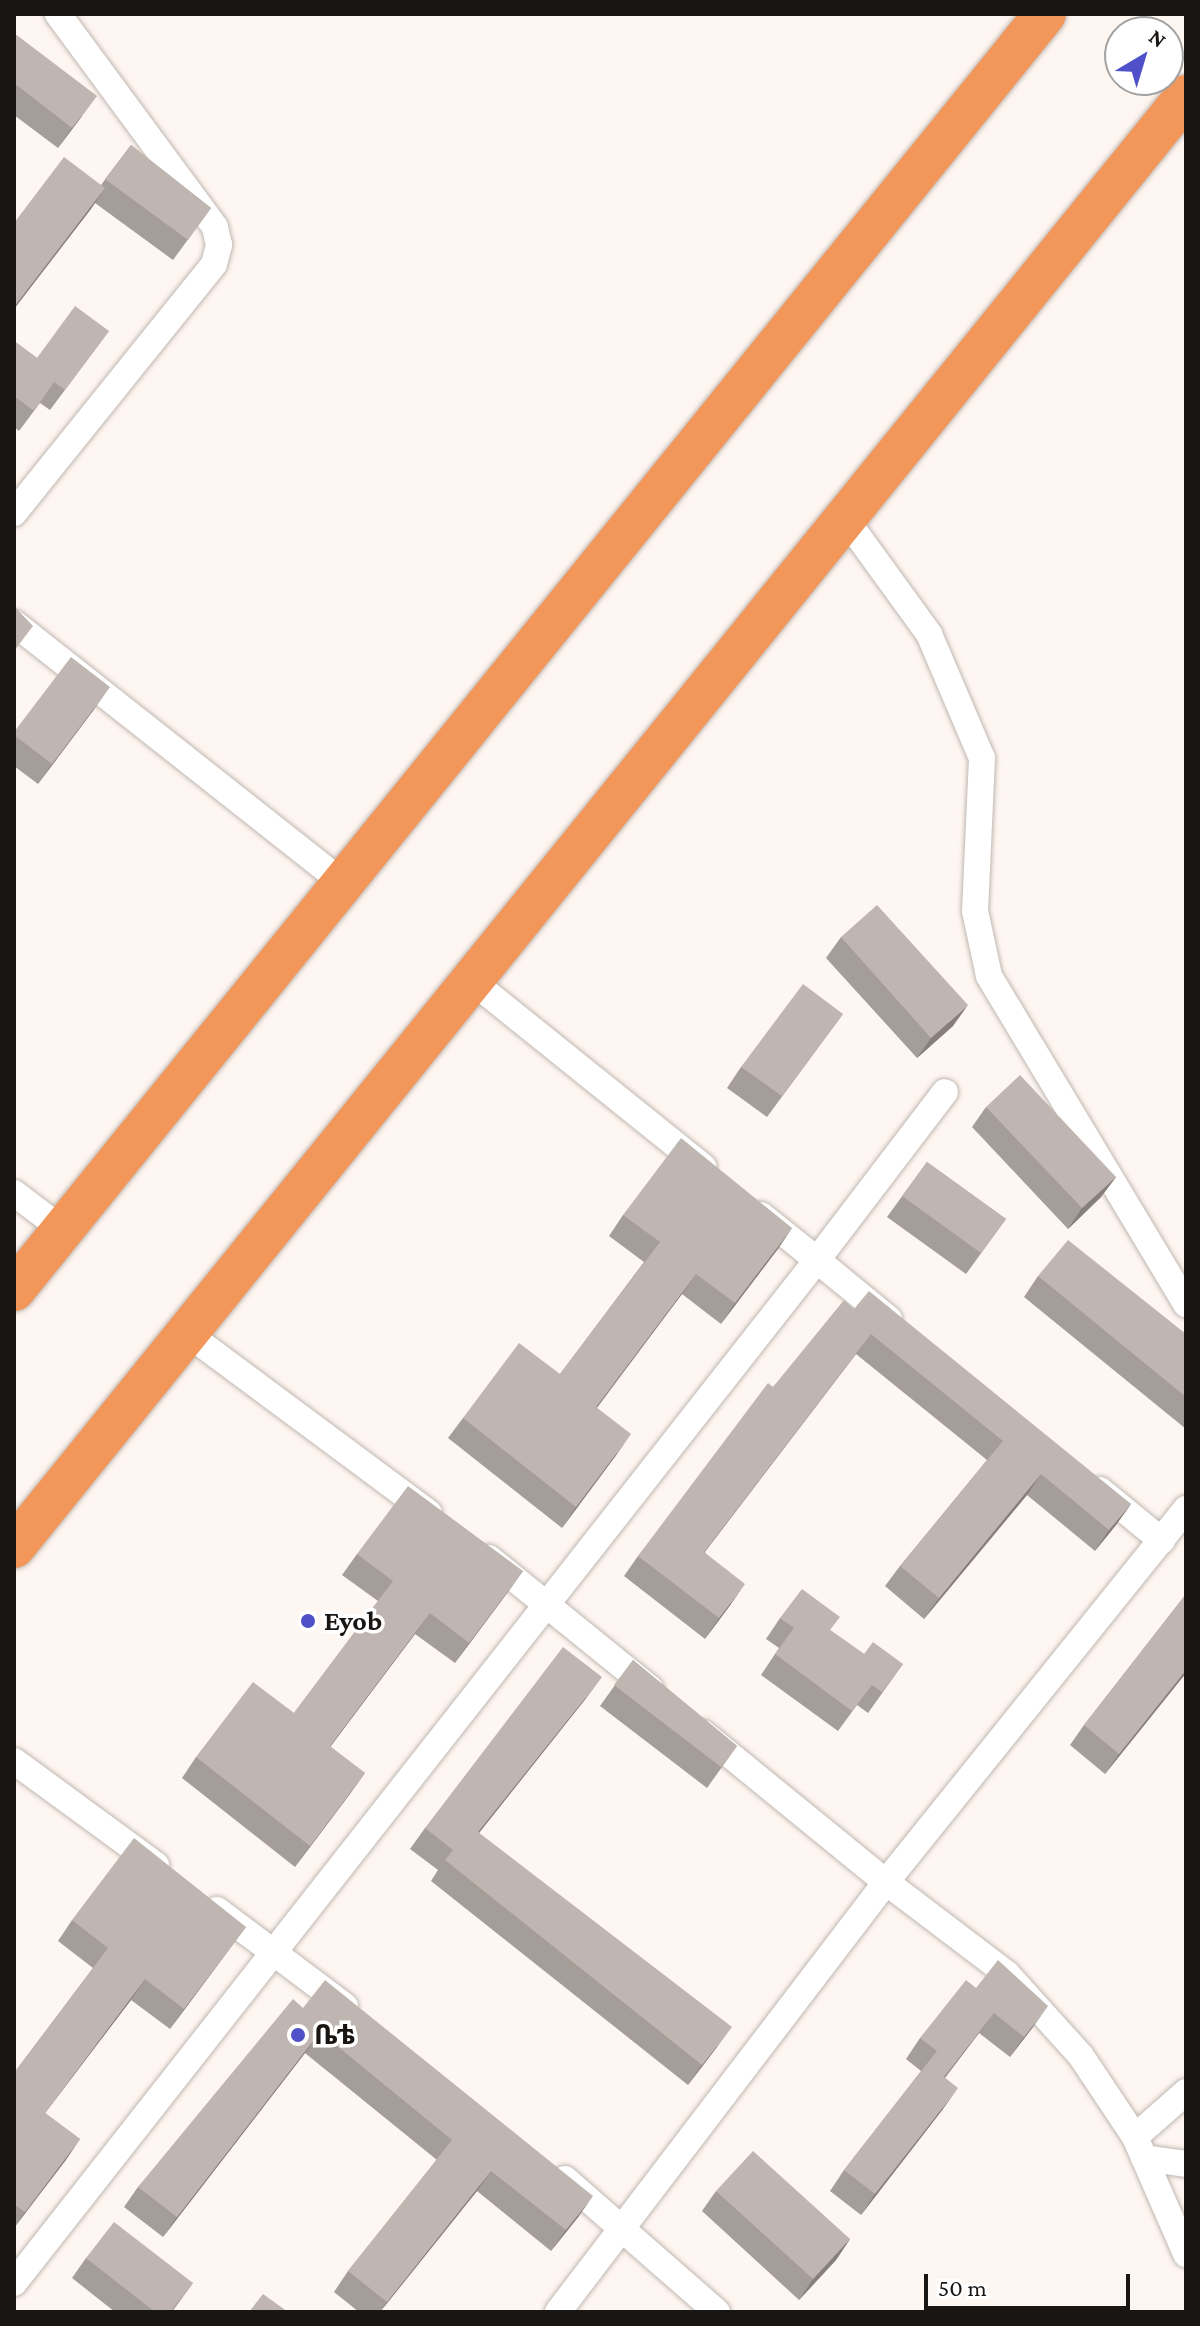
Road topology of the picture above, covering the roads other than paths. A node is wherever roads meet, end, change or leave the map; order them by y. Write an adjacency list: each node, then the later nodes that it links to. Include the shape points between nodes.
1 (58, 14): 4 (street, via 215,227 219,245 214,264)
2 (1045, 14): 7 (highway)
3 (1186, 96): 5 (highway)
4 (14, 513)
5 (847, 521): 8 (highway); 14 (street, via 929,634 982,758 975,911 989,976)
6 (14, 623): 7 (street)
7 (344, 884): 11 (highway)
8 (472, 981): 12 (street); 15 (highway)
9 (945, 1092): 12 (street)
10 (14, 1193): 11 (street)
11 (63, 1230): 13 (highway)
12 (817, 1260): 16 (street); 21 (street)
13 (14, 1290)
14 (1186, 1304)
15 (188, 1334): 20 (highway); 21 (street)
16 (915, 1340)
17 (1076, 1470): 19 (street)
18 (1186, 1509): 19 (street)
19 (1162, 1541): 24 (street)
20 (14, 1547)
21 (550, 1603): 24 (street); 26 (street)
22 (14, 1761): 23 (street)
23 (174, 1878)
24 (886, 1882): 29 (street, via 1007,1974 1081,2056); 32 (street)
25 (199, 1896): 26 (street)
26 (274, 1952): 27 (street); 34 (street)
27 (371, 2025)
28 (1186, 2092): 29 (street)
29 (1140, 2148): 31 (street); 33 (street)
30 (546, 2163): 32 (street)
31 (1186, 2164)
32 (624, 2228): 35 (street); 36 (street)
33 (1186, 2254)
34 (14, 2283)
35 (558, 2312)
36 (717, 2312)

